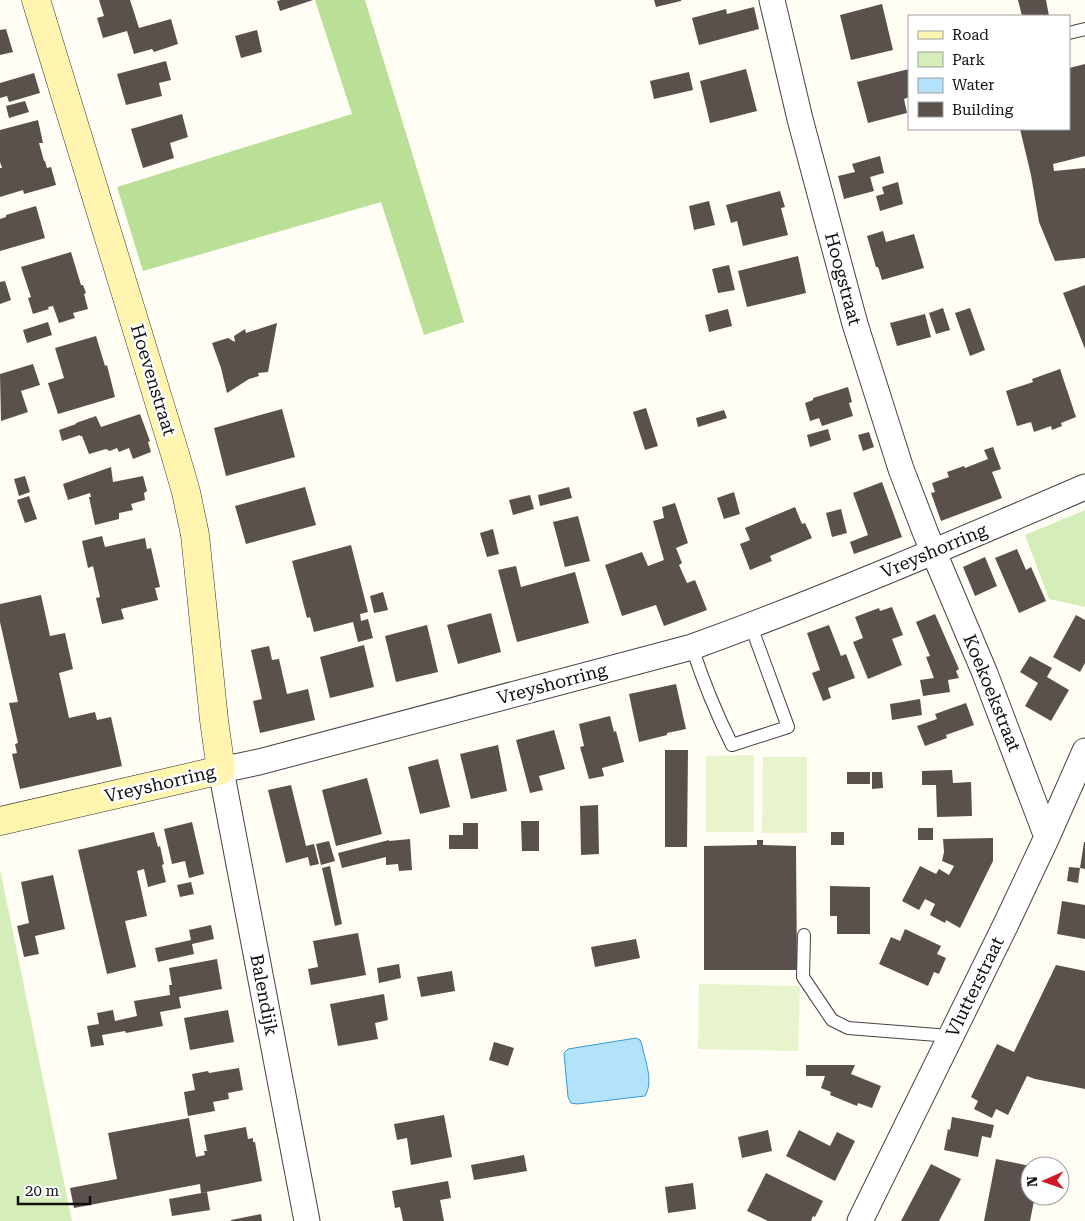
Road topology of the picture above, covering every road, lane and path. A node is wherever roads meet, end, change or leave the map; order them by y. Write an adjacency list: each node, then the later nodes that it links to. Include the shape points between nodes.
1 (36, 0): 10 (main road, Hoevenstraat, via 186,492 195,535)
2 (772, 0): 6 (street, Hoogstraat, via 855,324 901,469)
3 (1085, 29): 4 (lane)
4 (1070, 33)
5 (1085, 488): 6 (street, Vreyshorring)
6 (934, 552): 7 (street, Vreyshorring); 12 (street, Koekoekstraat, via 984,671)
7 (751, 626): 8 (street, Vreyshorring); 8 (lane, via 788,727 732,745)
8 (692, 647): 10 (street, Vreyshorring)
9 (1085, 751): 12 (street, Vlutterstraat)
10 (221, 770): 11 (main road, Vreyshorring); 15 (street, Balendijk)
11 (0, 821)
12 (1047, 837): 14 (street, Vlutterstraat)
13 (804, 935): 14 (lane, via 803,977 832,1020 848,1028)
14 (950, 1036): 16 (street, Vlutterstraat)
15 (307, 1221)
16 (860, 1221)

